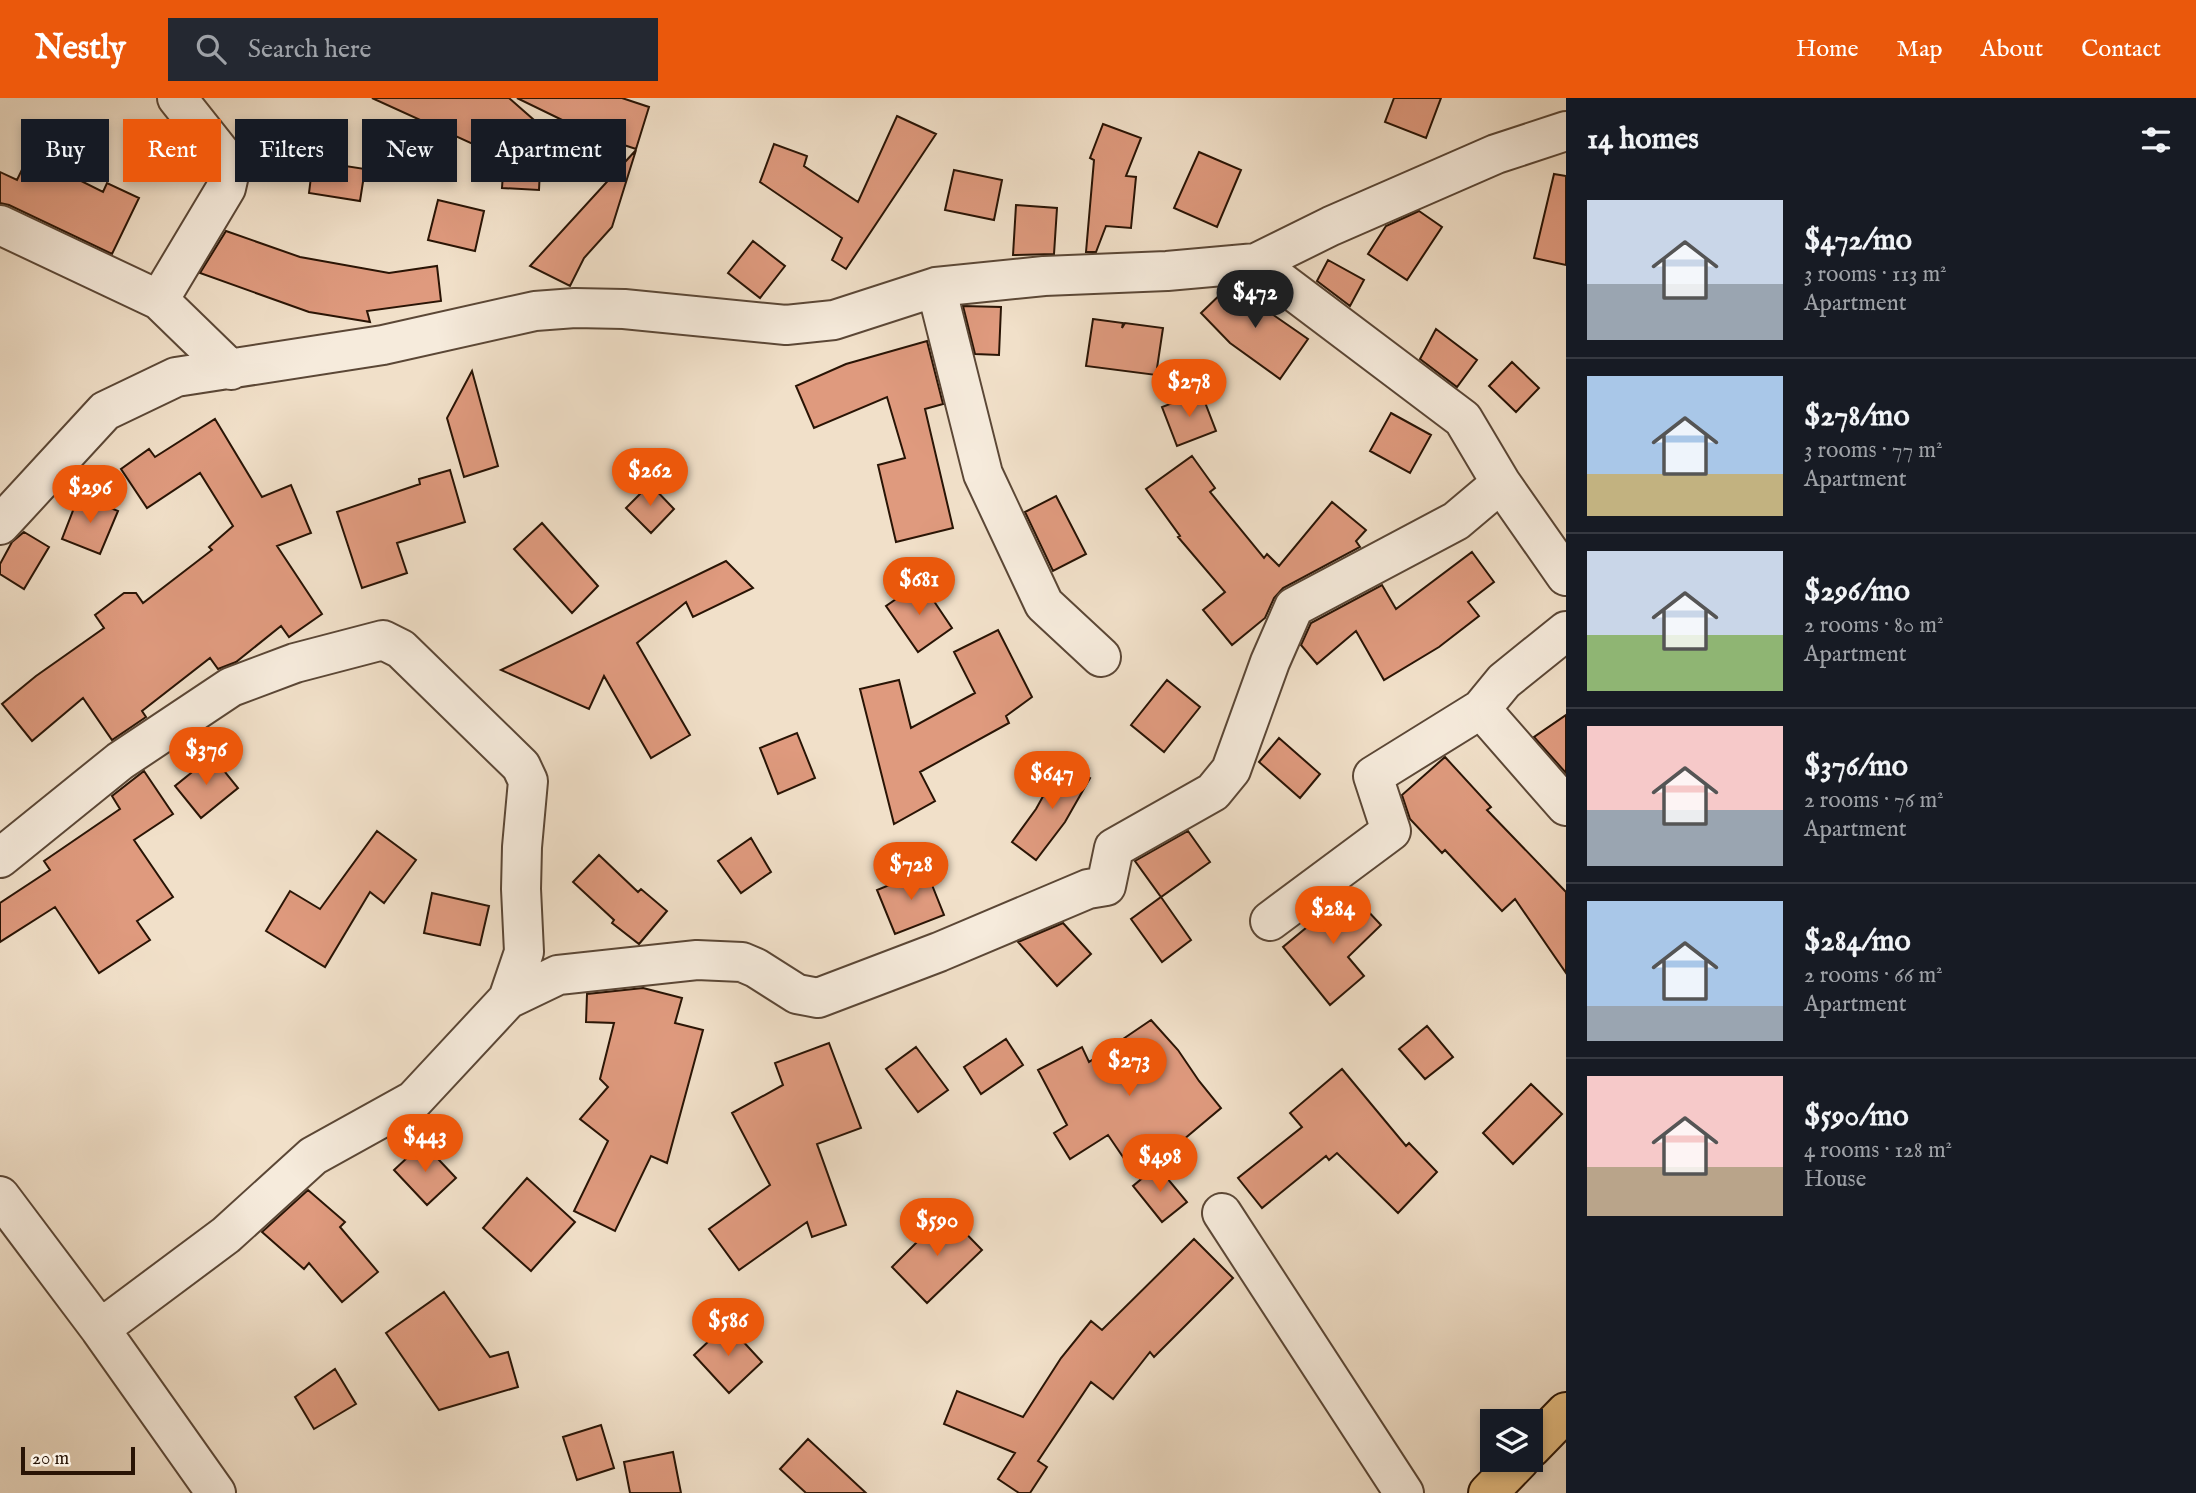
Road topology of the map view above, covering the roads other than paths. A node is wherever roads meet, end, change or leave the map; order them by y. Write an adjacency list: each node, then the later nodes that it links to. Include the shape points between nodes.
1 (177, 98): 6 (street, via 231,166 226,188)
2 (1566, 131): 4 (street, via 1496,154)
3 (0, 225): 6 (street)
4 (1256, 263): 5 (street); 8 (street, via 1462,419)
5 (936, 287): 7 (street, via 834,320 786,325 624,309 535,311 383,345); 12 (street, via 983,474 1044,604)
6 (159, 300): 7 (street)
7 (230, 370): 9 (street, via 176,377 105,411)
8 (1501, 483): 10 (street); 17 (street, via 1456,521 1294,607 1231,770 1213,792 1114,848 1106,886 1088,889 939,953 818,998 797,994 742,962 697,960 558,975)
9 (0, 525)
10 (1566, 576)
11 (1566, 631): 13 (street, via 1504,681)
12 (1101, 657)
13 (1480, 709): 14 (street); 16 (street, via 1373,776 1391,831)
14 (1566, 806)
15 (0, 858): 17 (street, via 120,761 231,687 295,663 383,640 401,649 526,773 520,889 524,952)
16 (1270, 921)
17 (508, 999): 20 (street, via 414,1100 313,1156 226,1235)
18 (0, 1196): 20 (street)
19 (1222, 1213): 25 (street)
20 (100, 1329): 24 (street)
21 (1566, 1412): 22 (highway)
22 (1543, 1436)
23 (1508, 1472): 26 (highway)
24 (215, 1493)
25 (1405, 1493)
26 (1488, 1493)

